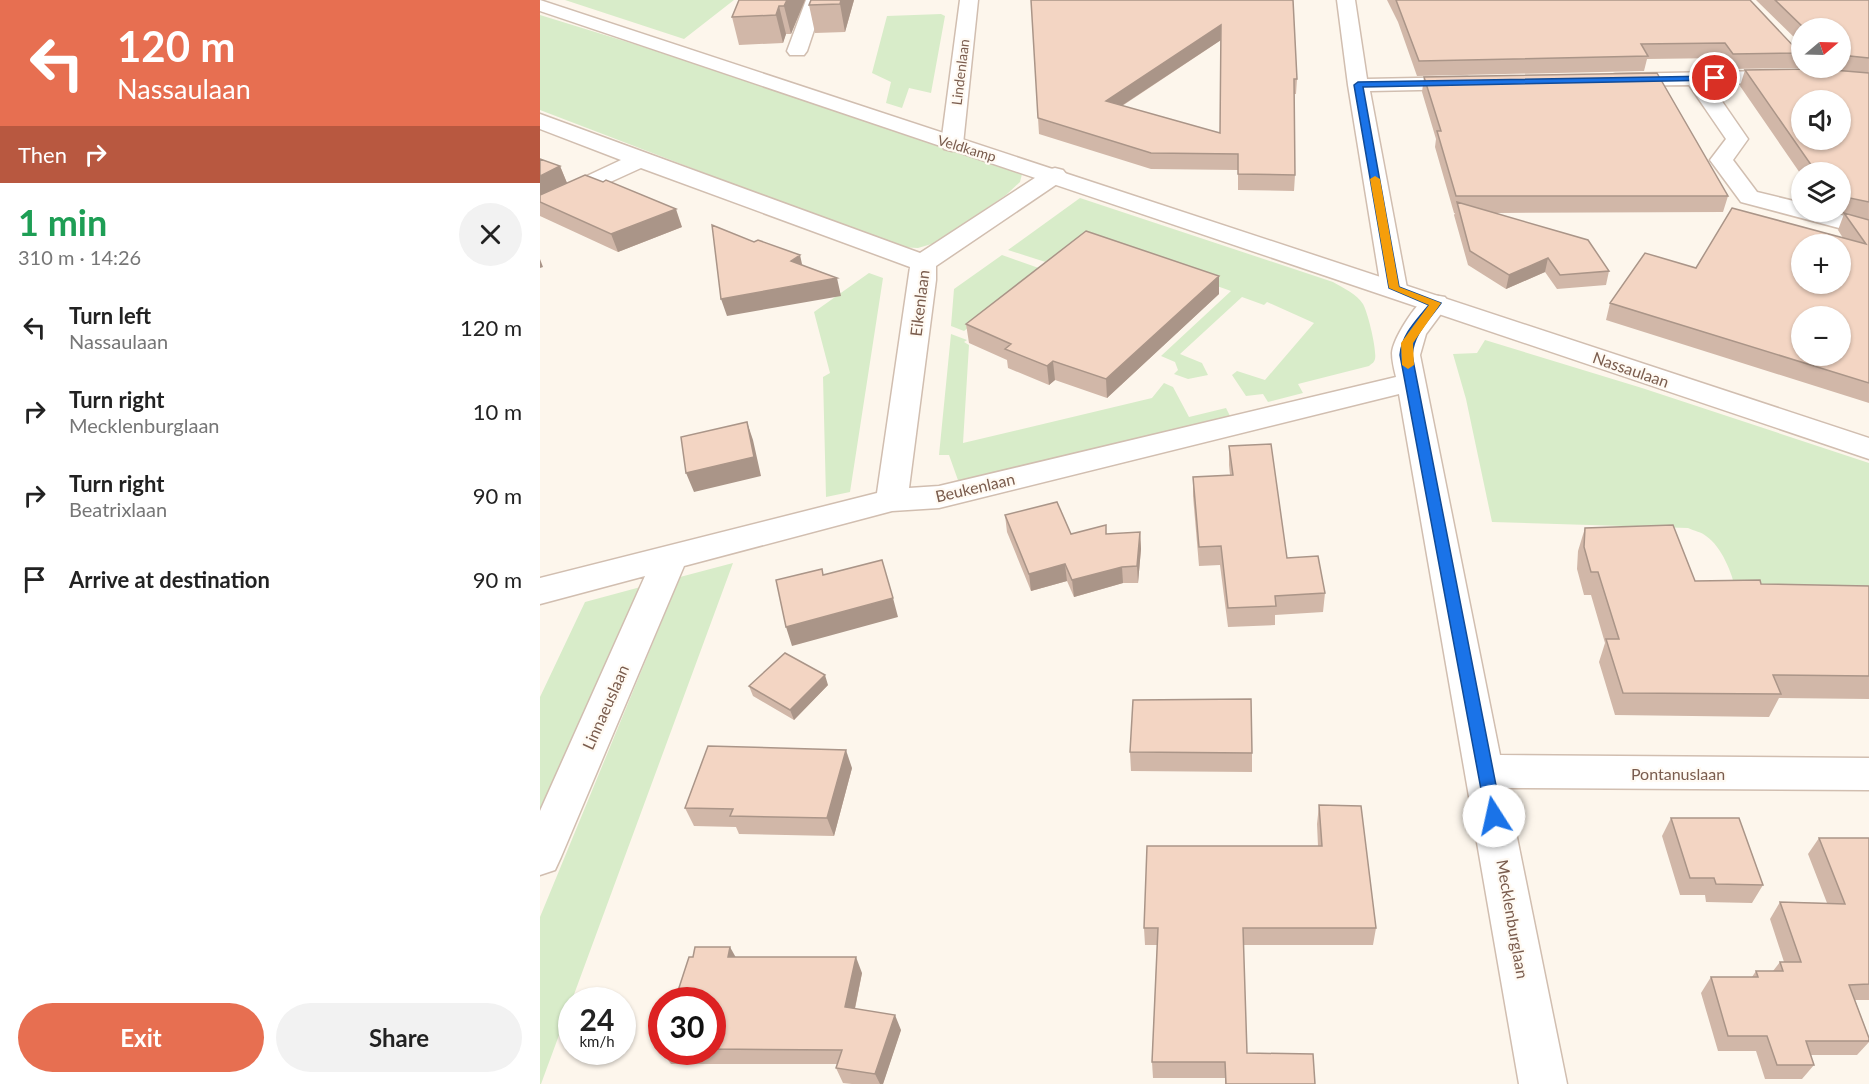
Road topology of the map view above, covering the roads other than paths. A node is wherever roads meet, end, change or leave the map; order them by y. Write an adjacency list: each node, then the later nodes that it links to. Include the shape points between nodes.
1 (814, 0): 5 (street)
2 (969, 0): 14 (street, Lindenlaan)
3 (1346, 0): 12 (street)
4 (540, 5): 14 (street, Veldkamp)
5 (796, 51)
6 (1791, 73): 7 (street)
7 (1695, 78): 9 (street); 18 (street, via 1737,139 1721,160 1749,197)
8 (1850, 78): 10 (street)
9 (1590, 80)
10 (1869, 81)
11 (1486, 82): 12 (street)
12 (1358, 85): 22 (street)
13 (540, 121): 15 (street)
14 (952, 144): 16 (street, Veldkamp)
15 (639, 160): 17 (street); 21 (street)
16 (1054, 175): 21 (street, Eikenlaan); 22 (street, Veldkamp)
17 (540, 207)
18 (1791, 208)
19 (1843, 222): 20 (street)
20 (1869, 229)
21 (923, 263): 26 (street, Eikenlaan)
22 (1394, 288): 23 (street, Nassaulaan)
23 (1436, 303): 24 (street, Mecklenburglaan, via 1407,343); 25 (street, Nassaulaan)
24 (1411, 382): 26 (street, Beukenlaan, via 939,496); 29 (street, Mecklenburglaan)
25 (1869, 449)
26 (892, 500): 27 (street, Beukenlaan)
27 (671, 556): 28 (street, Beukenlaan); 31 (street, Linnaeuslaan)
28 (540, 591)
29 (1486, 771): 30 (street, Pontanuslaan); 32 (street, Mecklenburglaan)
30 (1869, 774)
31 (540, 857)
32 (1543, 1084)

